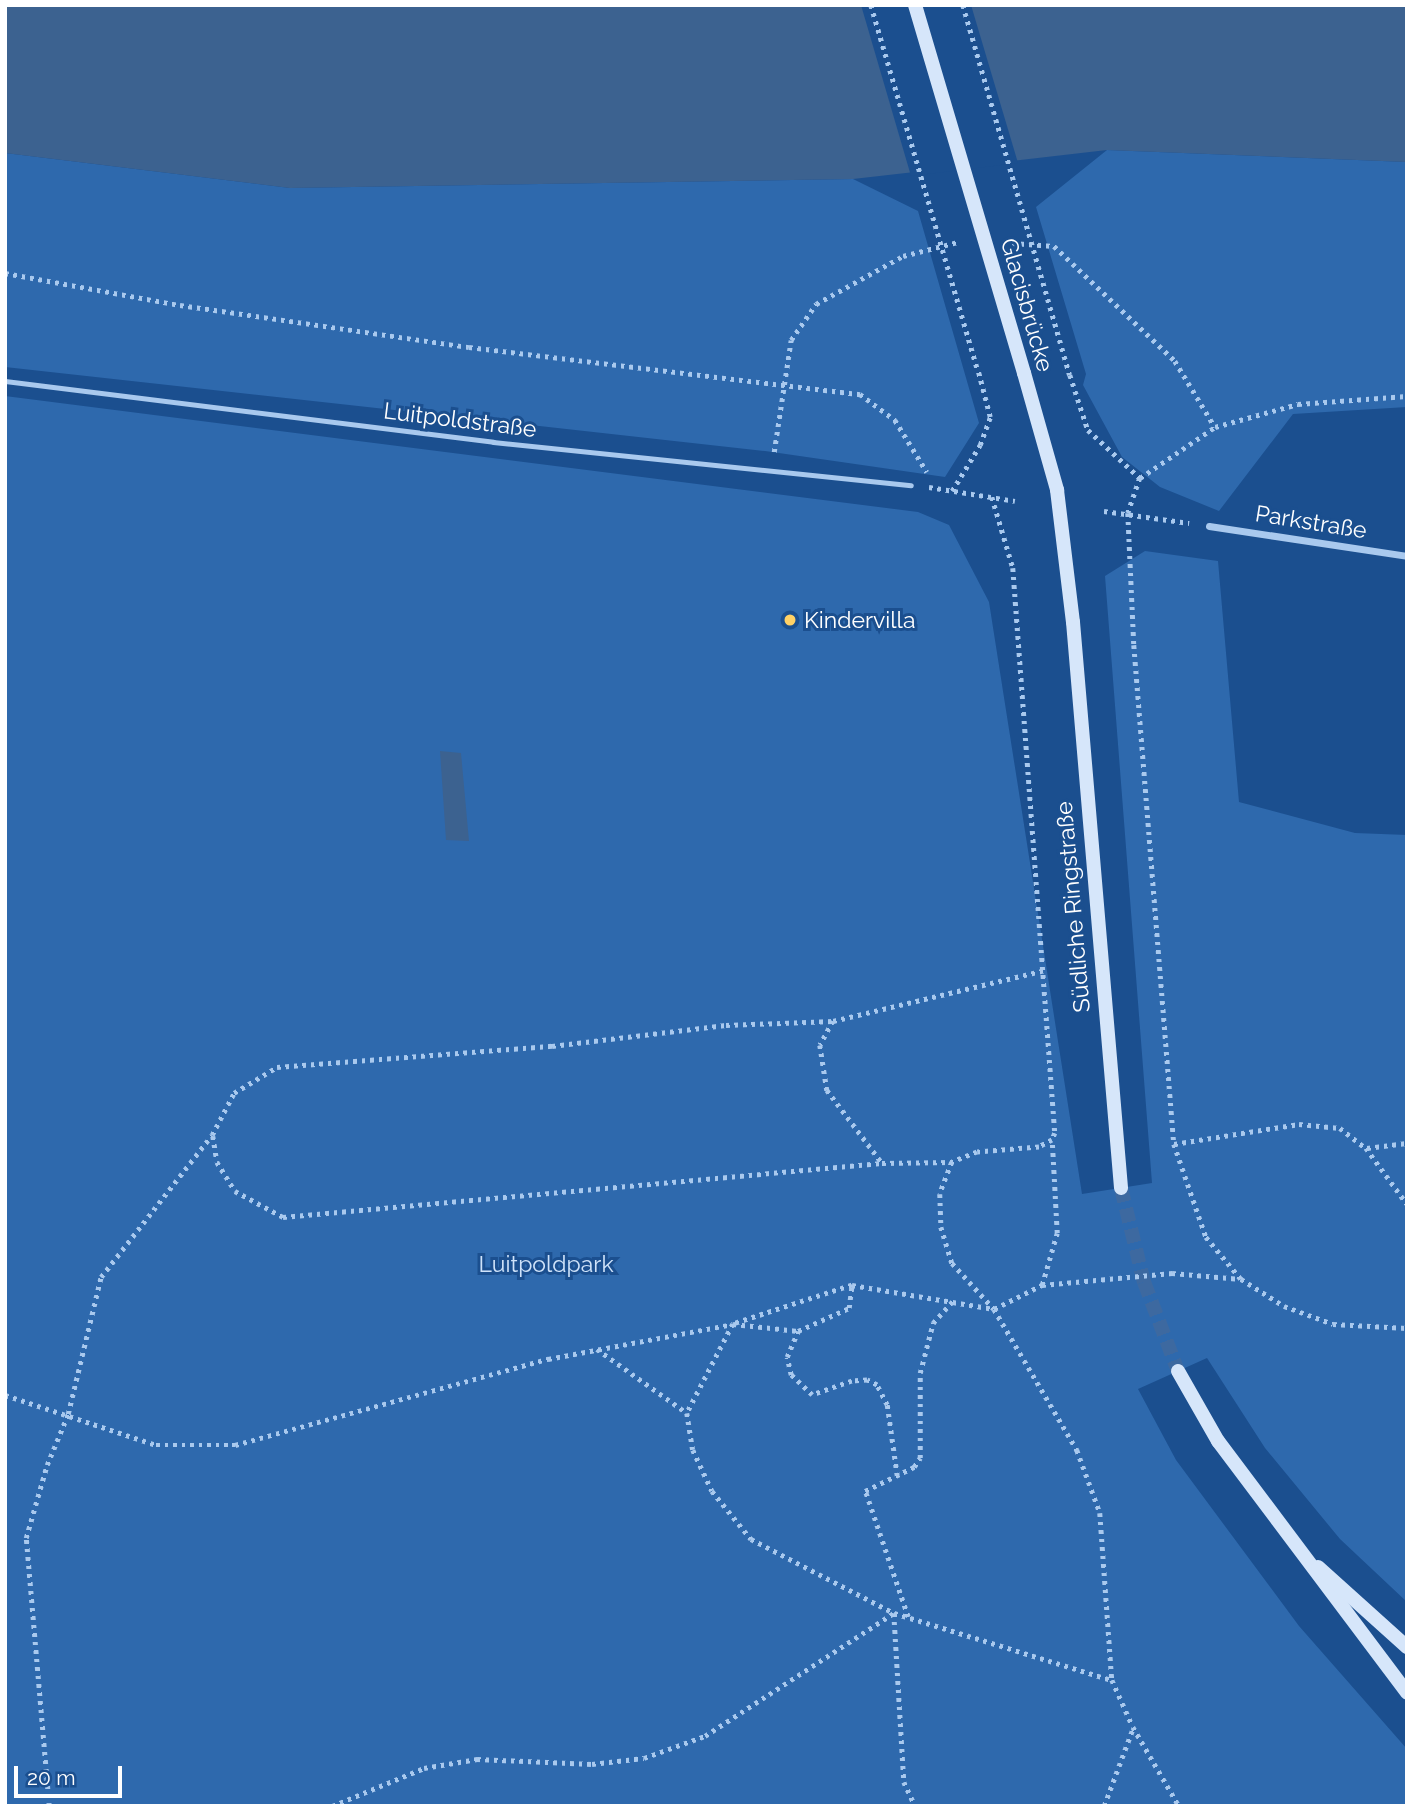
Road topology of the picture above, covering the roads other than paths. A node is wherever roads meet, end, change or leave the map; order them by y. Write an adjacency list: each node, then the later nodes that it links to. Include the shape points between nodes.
1 (915, 5): 6 (main road, Glacisbrücke, bridge, via 1057,489)
2 (5, 381): 3 (lane, Luitpoldstraße, via 493,442)
3 (911, 485)
4 (1209, 526): 5 (street, Parkstraße)
5 (1407, 556)
6 (1073, 622): 7 (main road, Südliche Ringstraße)
7 (1121, 1188)
8 (1178, 1371): 9 (main road, via 1217,1441)
9 (1292, 1542): 10 (main road); 11 (main road)
10 (1407, 1647)
11 (1407, 1693)

